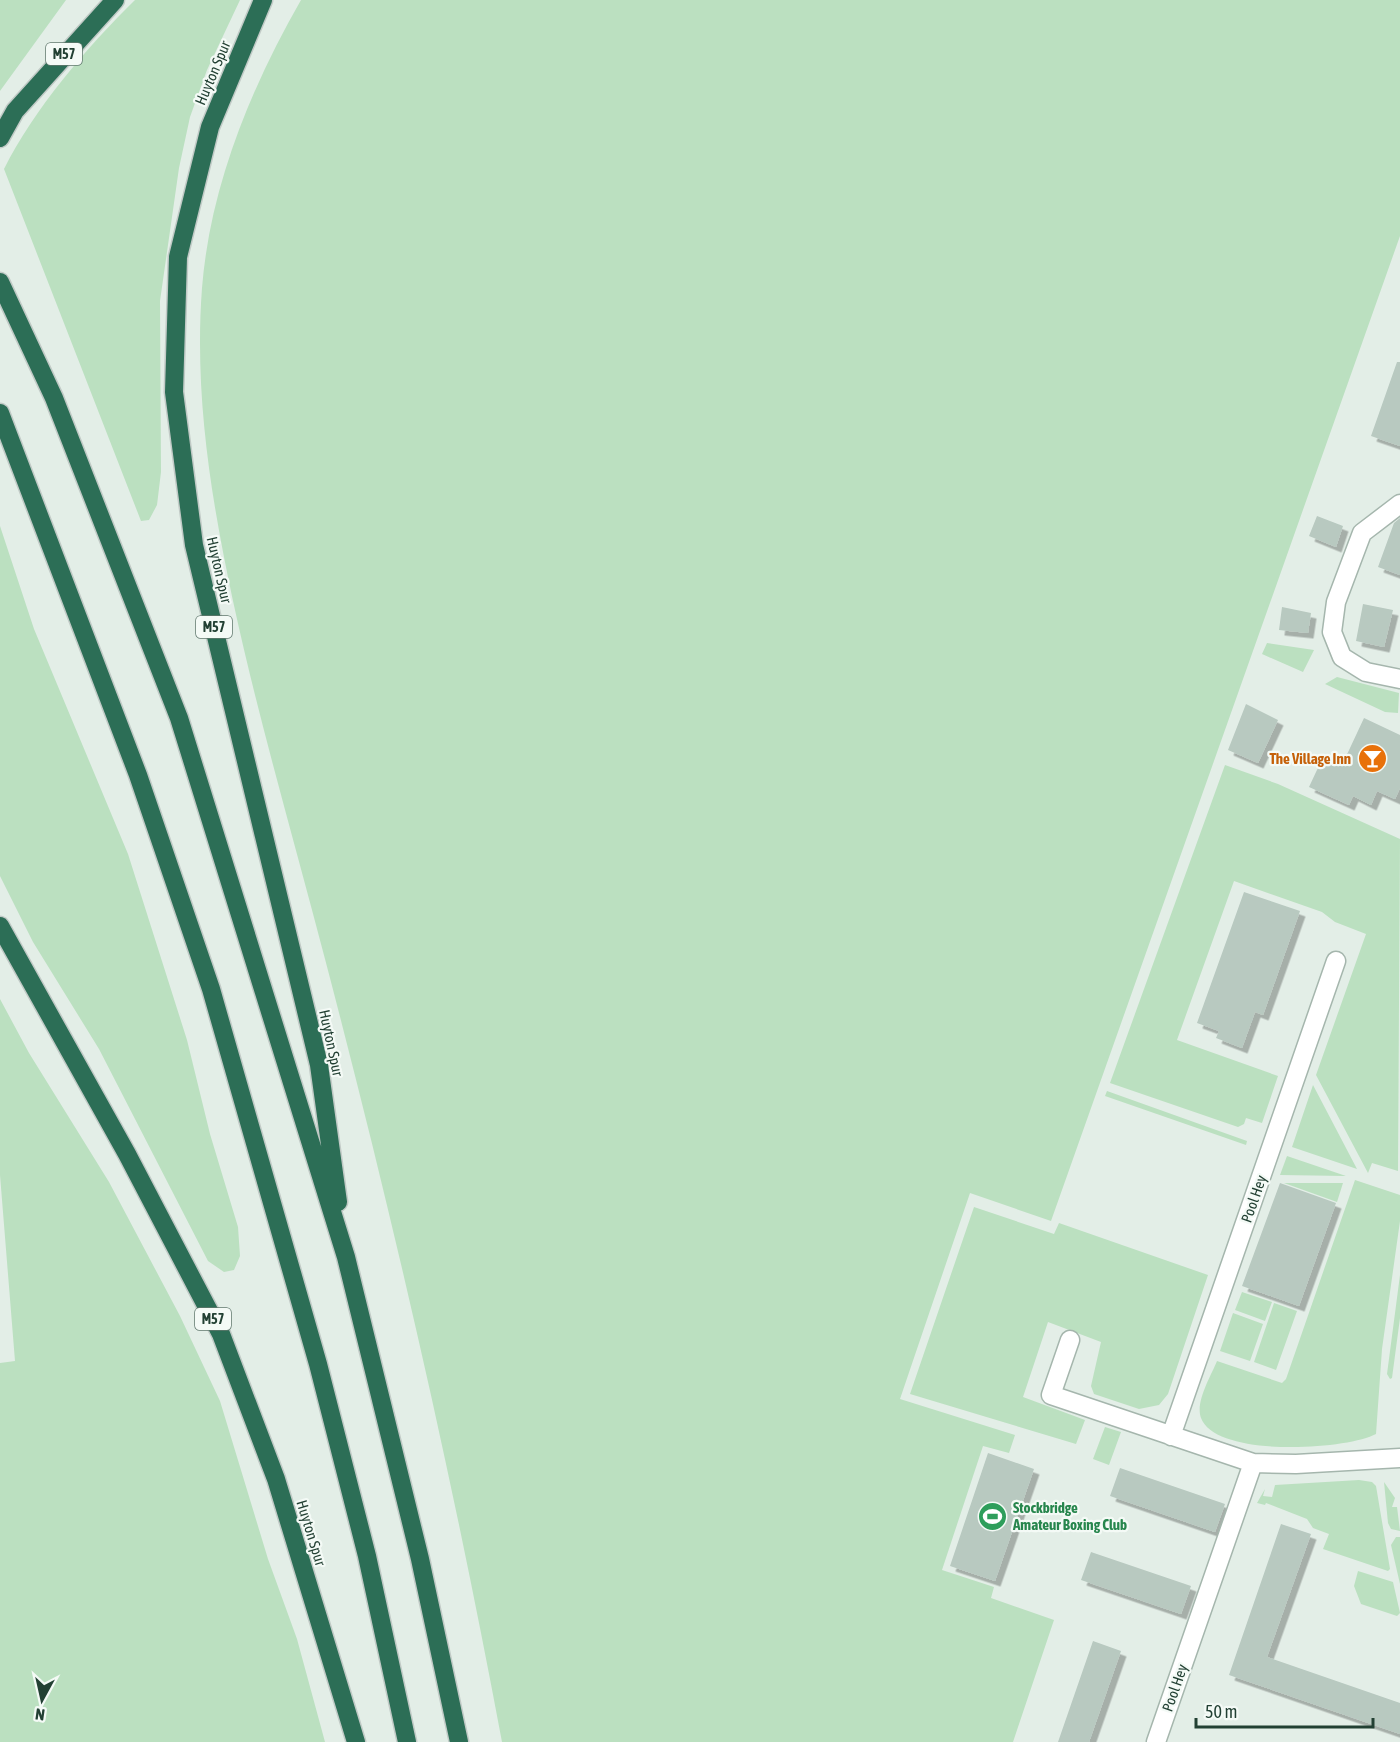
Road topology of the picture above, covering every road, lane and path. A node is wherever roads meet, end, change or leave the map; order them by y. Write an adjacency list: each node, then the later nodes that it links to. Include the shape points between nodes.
1 (115, 0): 3 (highway, M57, via 15,111)
2 (263, 0): 10 (highway, Huyton Spur / M57, via 210,127 178,256 174,392 194,545 319,1065)
3 (0, 138)
4 (0, 282): 10 (highway, M57, via 54,398 178,718)
5 (0, 413): 16 (highway, via 138,775 211,989 318,1364 367,1556)
6 (1400, 504): 7 (street, via 1362,533 1336,602 1332,632 1341,657 1366,672)
7 (1400, 679)
8 (0, 926): 15 (highway, Huyton Spur / M57, via 127,1154 221,1334 276,1479)
9 (1336, 962): 12 (street, Pool Hey)
10 (346, 1257): 17 (highway, M57, via 420,1559)
11 (1070, 1341): 12 (street, via 1051,1395)
12 (1171, 1436): 14 (street)
13 (1400, 1458): 14 (street)
14 (1253, 1463): 18 (street, Pool Hey)
15 (357, 1742)
16 (407, 1742)
17 (459, 1742)
18 (1156, 1742)

